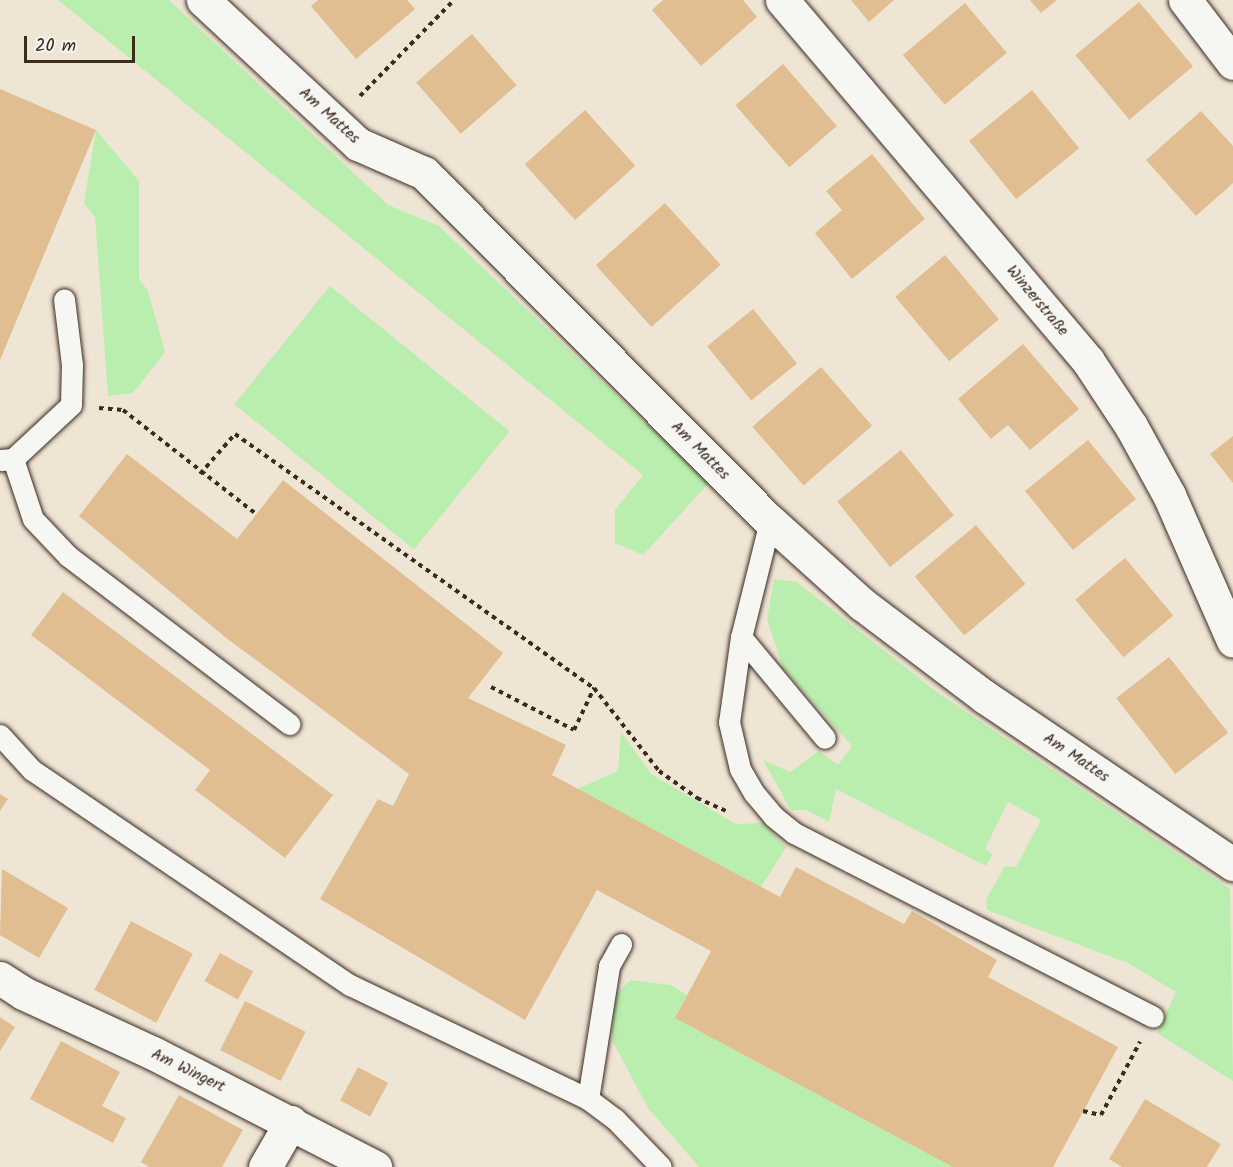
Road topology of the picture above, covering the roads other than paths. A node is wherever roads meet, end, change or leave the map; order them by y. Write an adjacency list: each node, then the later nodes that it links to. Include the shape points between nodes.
1 (203, 0): 7 (street, Am Mattes, via 358,144 424,173)
2 (782, 0): 9 (street, Winzerstraße, via 1088,361 1131,426 1169,495)
3 (1185, 0): 4 (street)
4 (1233, 63)
5 (64, 299): 6 (lane, via 72,365 71,405)
6 (6, 460): 10 (lane, via 33,519 68,556)
7 (770, 521): 8 (lane); 13 (street, Am Mattes, via 862,604 985,697)
8 (741, 637): 12 (lane); 16 (lane, via 729,722 740,769 773,816 794,833)
9 (1233, 641)
10 (289, 724)
11 (0, 735): 17 (lane, via 32,770 350,985)
12 (825, 738)
13 (1233, 864)
14 (621, 944): 17 (lane, via 609,966)
15 (0, 978): 18 (street, Am Wingert, via 23,993)
16 (1153, 1017)
17 (588, 1099): 21 (lane, via 615,1119)
18 (291, 1122): 19 (street); 20 (street, Am Wingert)
19 (265, 1167)
20 (375, 1167)
21 (661, 1167)

